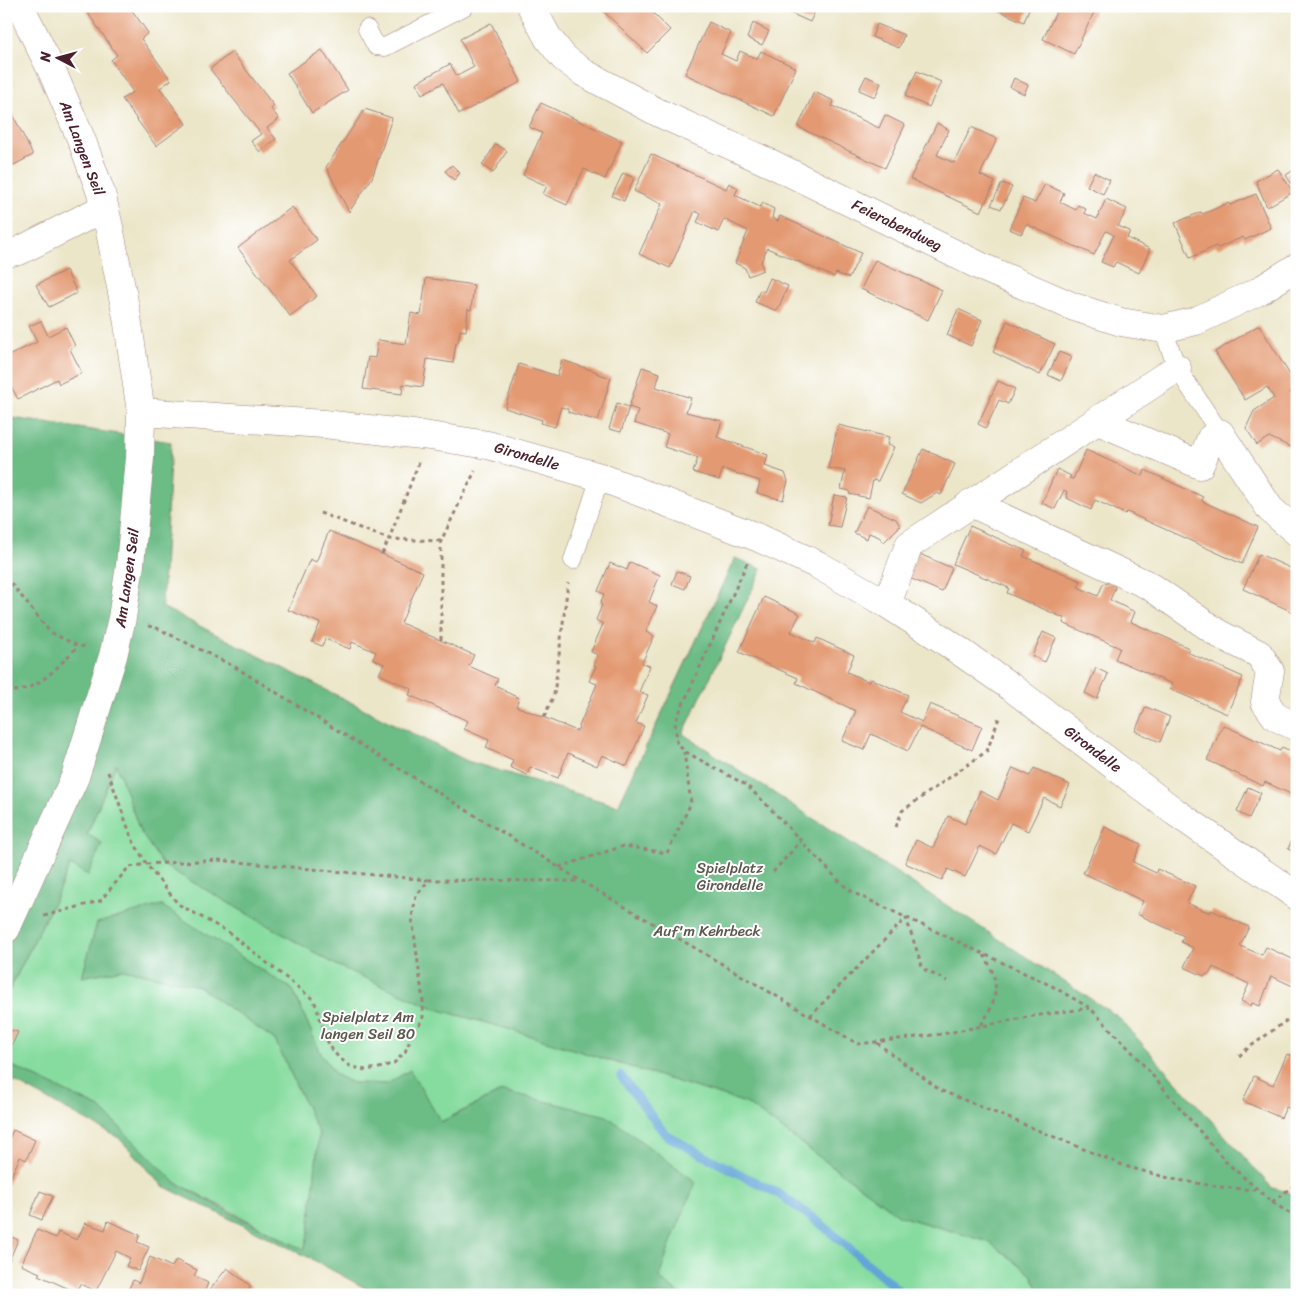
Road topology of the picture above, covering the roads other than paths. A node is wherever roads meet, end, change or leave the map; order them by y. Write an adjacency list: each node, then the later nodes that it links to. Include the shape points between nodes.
1 (20, 6): 5 (street, Am Langen Seil, via 78,132)
2 (465, 6): 4 (lane, via 386,47 376,46)
3 (531, 6): 8 (street, Feierabendweg, via 548,38 564,58 584,73 659,113 1056,299 1121,322)
4 (367, 29)
5 (104, 208): 6 (street, Am Langen Seil, via 19,251); 10 (street, Am Langen Seil, via 127,317)
6 (6, 252)
7 (1297, 267): 8 (street, Feierabendweg, via 1259,291 1196,321)
8 (1163, 329): 9 (lane)
9 (1177, 368): 11 (street); 12 (lane)
10 (141, 412): 13 (street, Girondelle, via 324,424 430,436 488,445); 20 (street, Am Langen Seil, via 135,521 114,653 75,777)
11 (1098, 421): 12 (street, via 1200,465 1211,438); 14 (street)
12 (1220, 433): 15 (street, via 1270,509)
13 (600, 477): 16 (lane); 17 (street, Girondelle, via 759,538 818,565)
14 (971, 504): 17 (street, via 909,545); 18 (street, via 1150,586 1219,634 1259,654 1270,671 1265,702 1276,717)
15 (1297, 532)
16 (573, 560)
17 (887, 604): 19 (street, Girondelle, via 1011,687 1175,812)
18 (1297, 727)
19 (1297, 896)
20 (6, 929)

